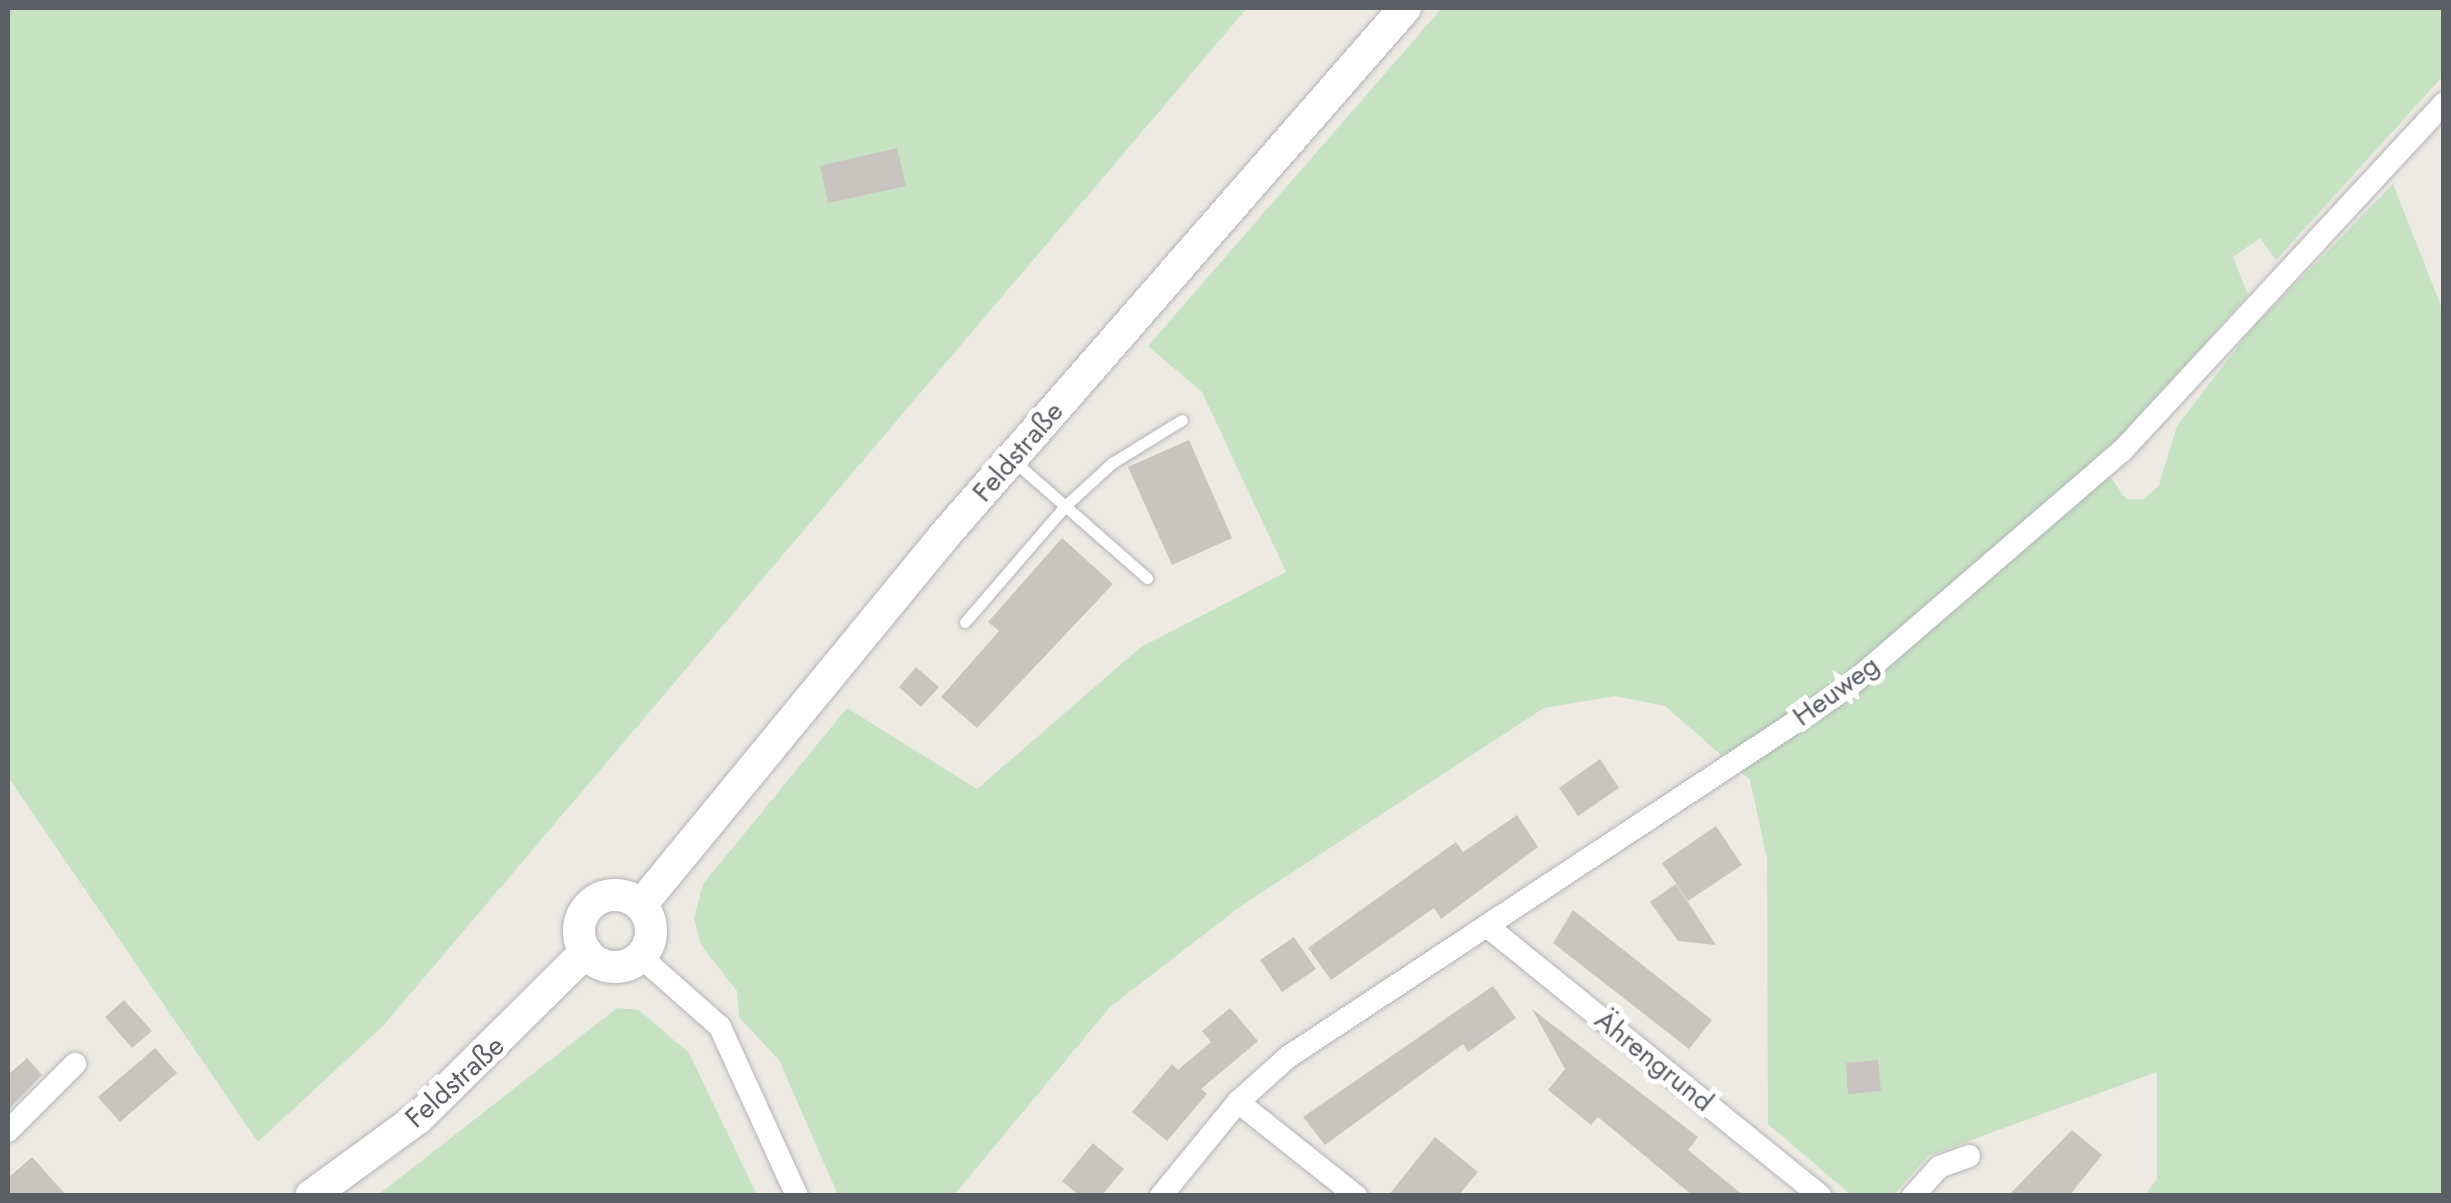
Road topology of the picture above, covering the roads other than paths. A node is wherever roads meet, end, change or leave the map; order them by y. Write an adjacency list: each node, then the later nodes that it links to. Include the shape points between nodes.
1 (1405, 8): 4 (main road, Feldstraße, via 1225,205)
2 (2444, 103): 9 (street, Heuweg, via 2108,464 1847,688)
3 (1182, 420): 5 (lane, via 1112,464)
4 (1012, 460): 5 (lane); 8 (main road, Feldstraße)
5 (1065, 506): 6 (lane); 7 (lane)
6 (1147, 578)
7 (965, 622)
8 (641, 905): 10 (main road, via 620,894 587,907 579,930); 11 (main road, via 651,936)
9 (1487, 926): 13 (street, Heuweg, via 1288,1057); 20 (street, Ährengrund)
10 (586, 952): 11 (main road, via 606,966); 16 (main road, Feldstraße, via 418,1118)
11 (641, 957): 17 (street, via 720,1027)
12 (75, 1064): 14 (street)
13 (1238, 1102): 18 (street, Heuweg); 19 (street)
14 (8, 1131)
15 (1969, 1156): 21 (street, via 1938,1167)
16 (310, 1196)
17 (797, 1196)
18 (1161, 1196)
19 (1356, 1196)
20 (1820, 1196)
21 (1913, 1196)

